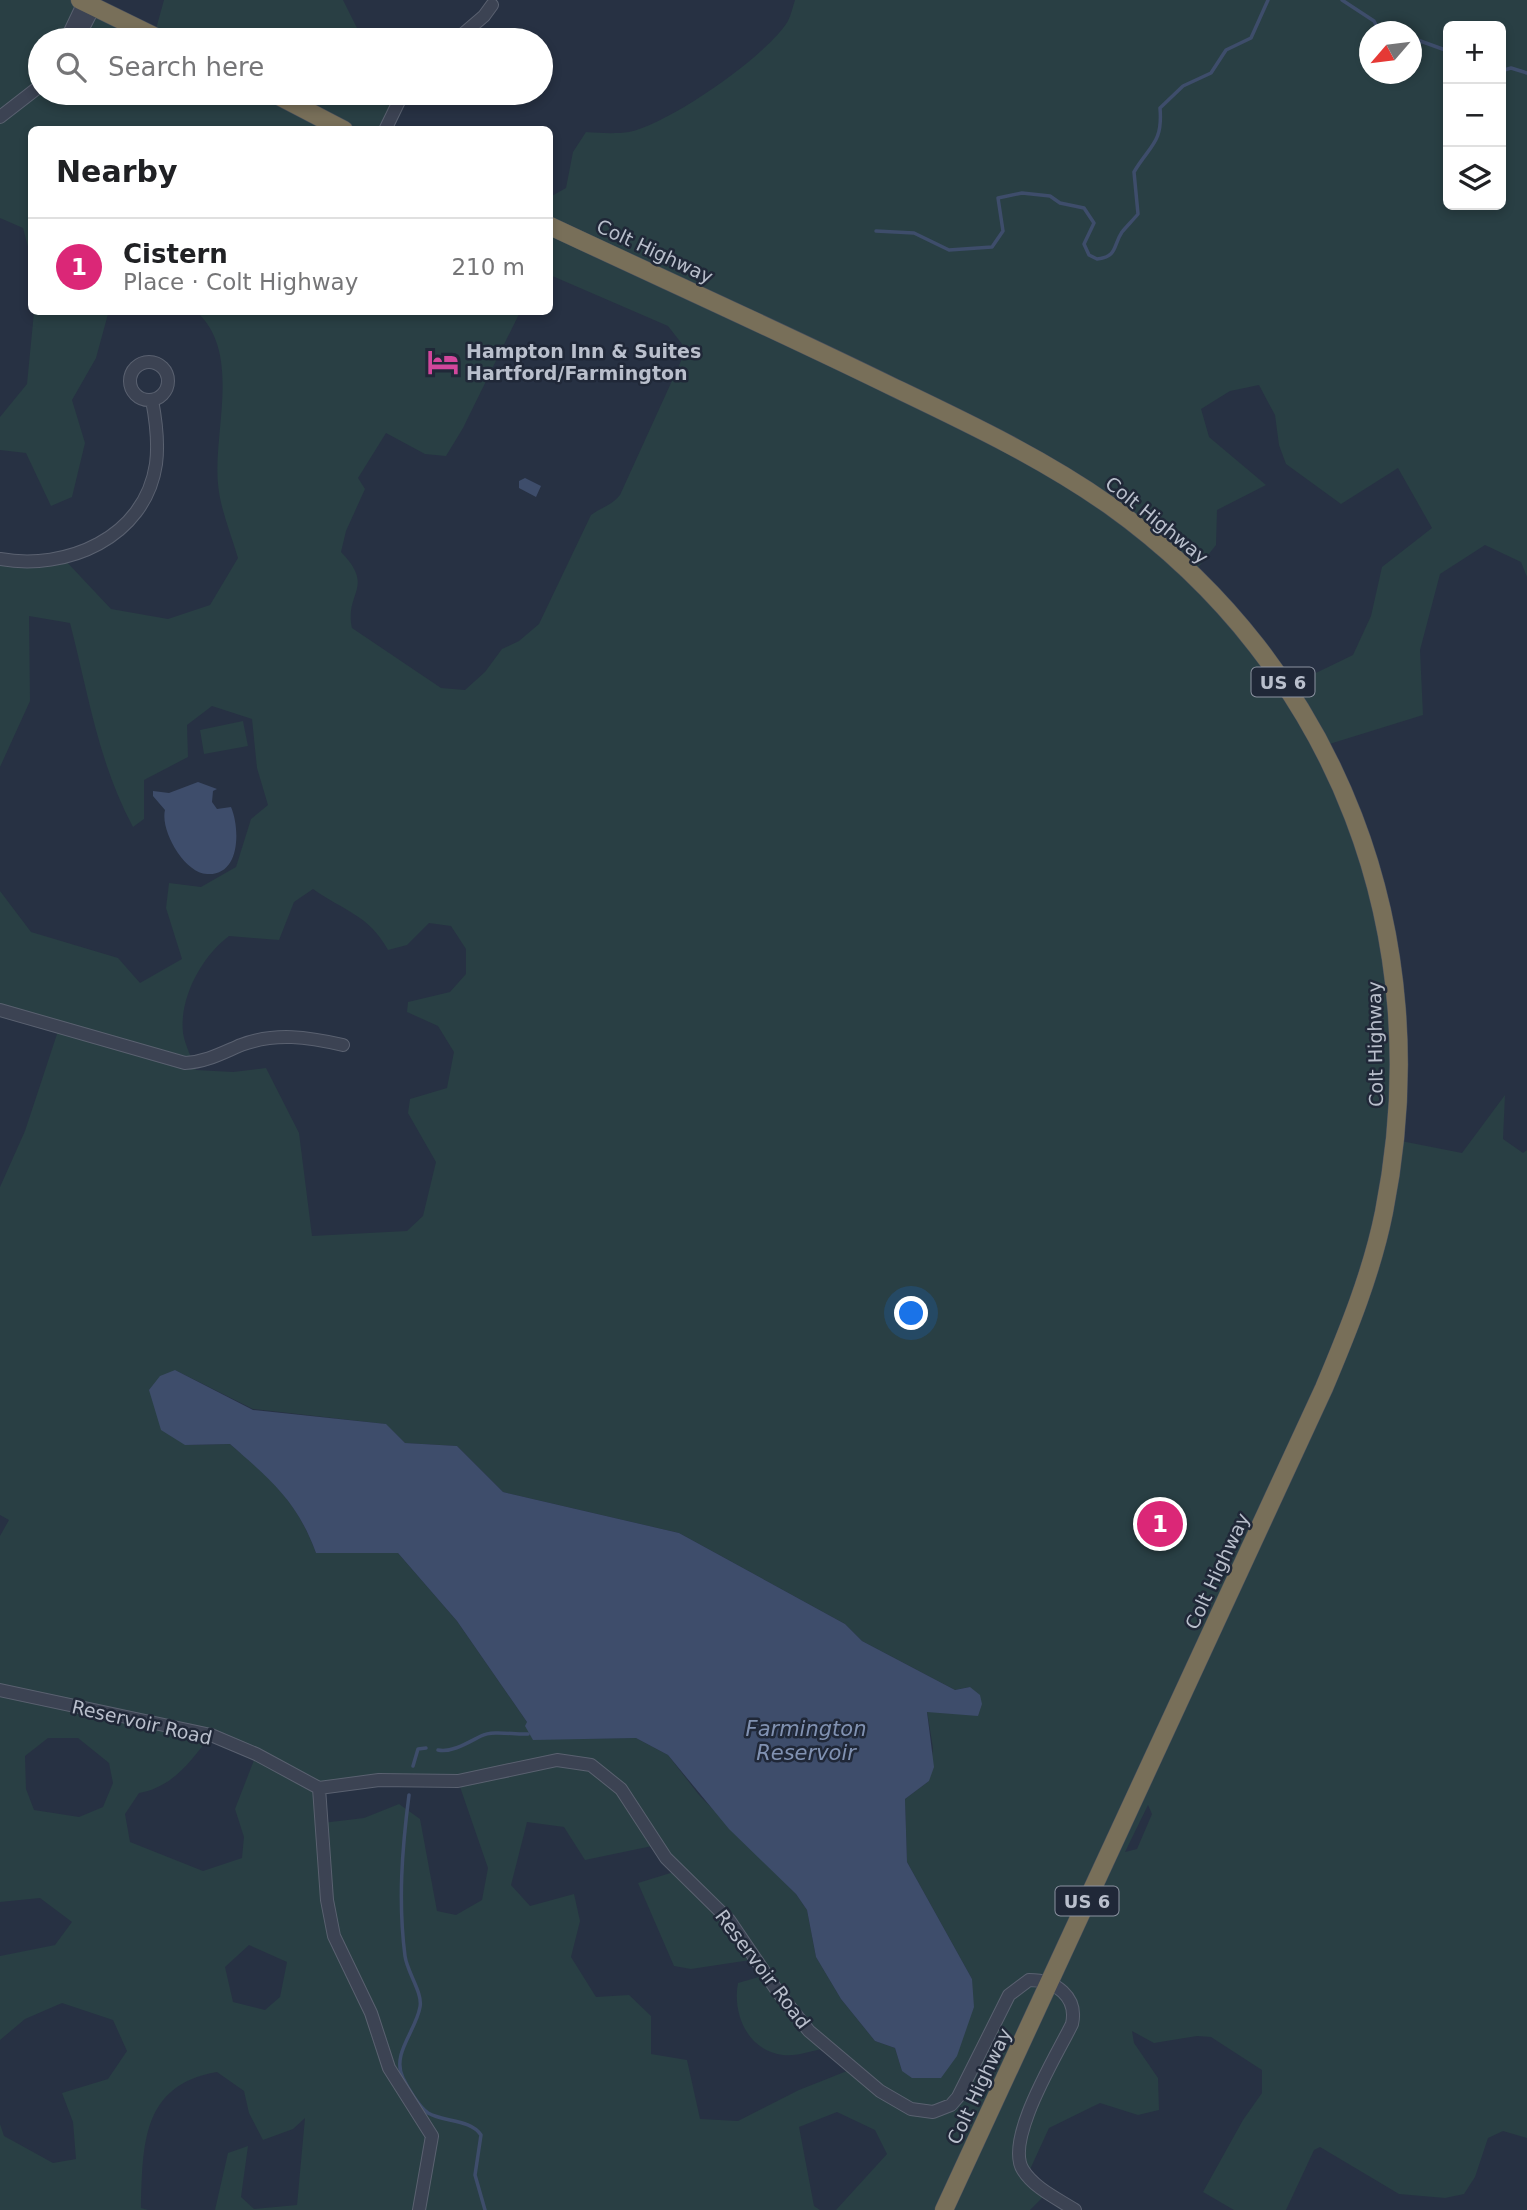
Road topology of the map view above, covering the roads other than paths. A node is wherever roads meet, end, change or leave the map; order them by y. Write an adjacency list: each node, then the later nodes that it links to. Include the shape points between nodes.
1 (86, 3): 3 (street); 4 (street); 5 (highway)
2 (492, 5): 6 (street)
3 (72, 28)
4 (80, 28)
5 (137, 28)
6 (468, 28)
7 (28, 95): 10 (street)
8 (295, 105): 11 (highway)
9 (397, 105): 12 (street)
10 (0, 117)
11 (336, 126)
12 (387, 126)
13 (553, 227): 20 (highway, Colt Highway / US 6, via 982,430 1079,485 1138,526 1219,600 1287,687 1340,783 1377,885 1394,969 1401,1067 1395,1140 1377,1242 1324,1388)
14 (152, 400): 15 (street, via 155,466 143,502 125,523 106,540 65,559 42,563)
15 (0, 559)
16 (0, 1010): 17 (street, via 185,1063 272,1037 301,1036)
17 (343, 1045)
18 (0, 1690): 19 (street, Reservoir Road, via 211,1735)
19 (319, 1788): 20 (street, Reservoir Road, via 380,1780 458,1781 568,1759 597,1768 621,1788 666,1858 729,1920 809,2031 880,2091 911,2109 933,2112 951,2105 965,2088 1012,1992 1029,1980); 21 (street, via 334,1936 371,2013 389,2068 432,2136)
20 (1049, 1984): 22 (highway, Colt Highway / US 6); 23 (street, via 1068,1996 1074,2013 1026,2119 1017,2157 1027,2176)
21 (419, 2210)
22 (944, 2210)
23 (1074, 2210)

